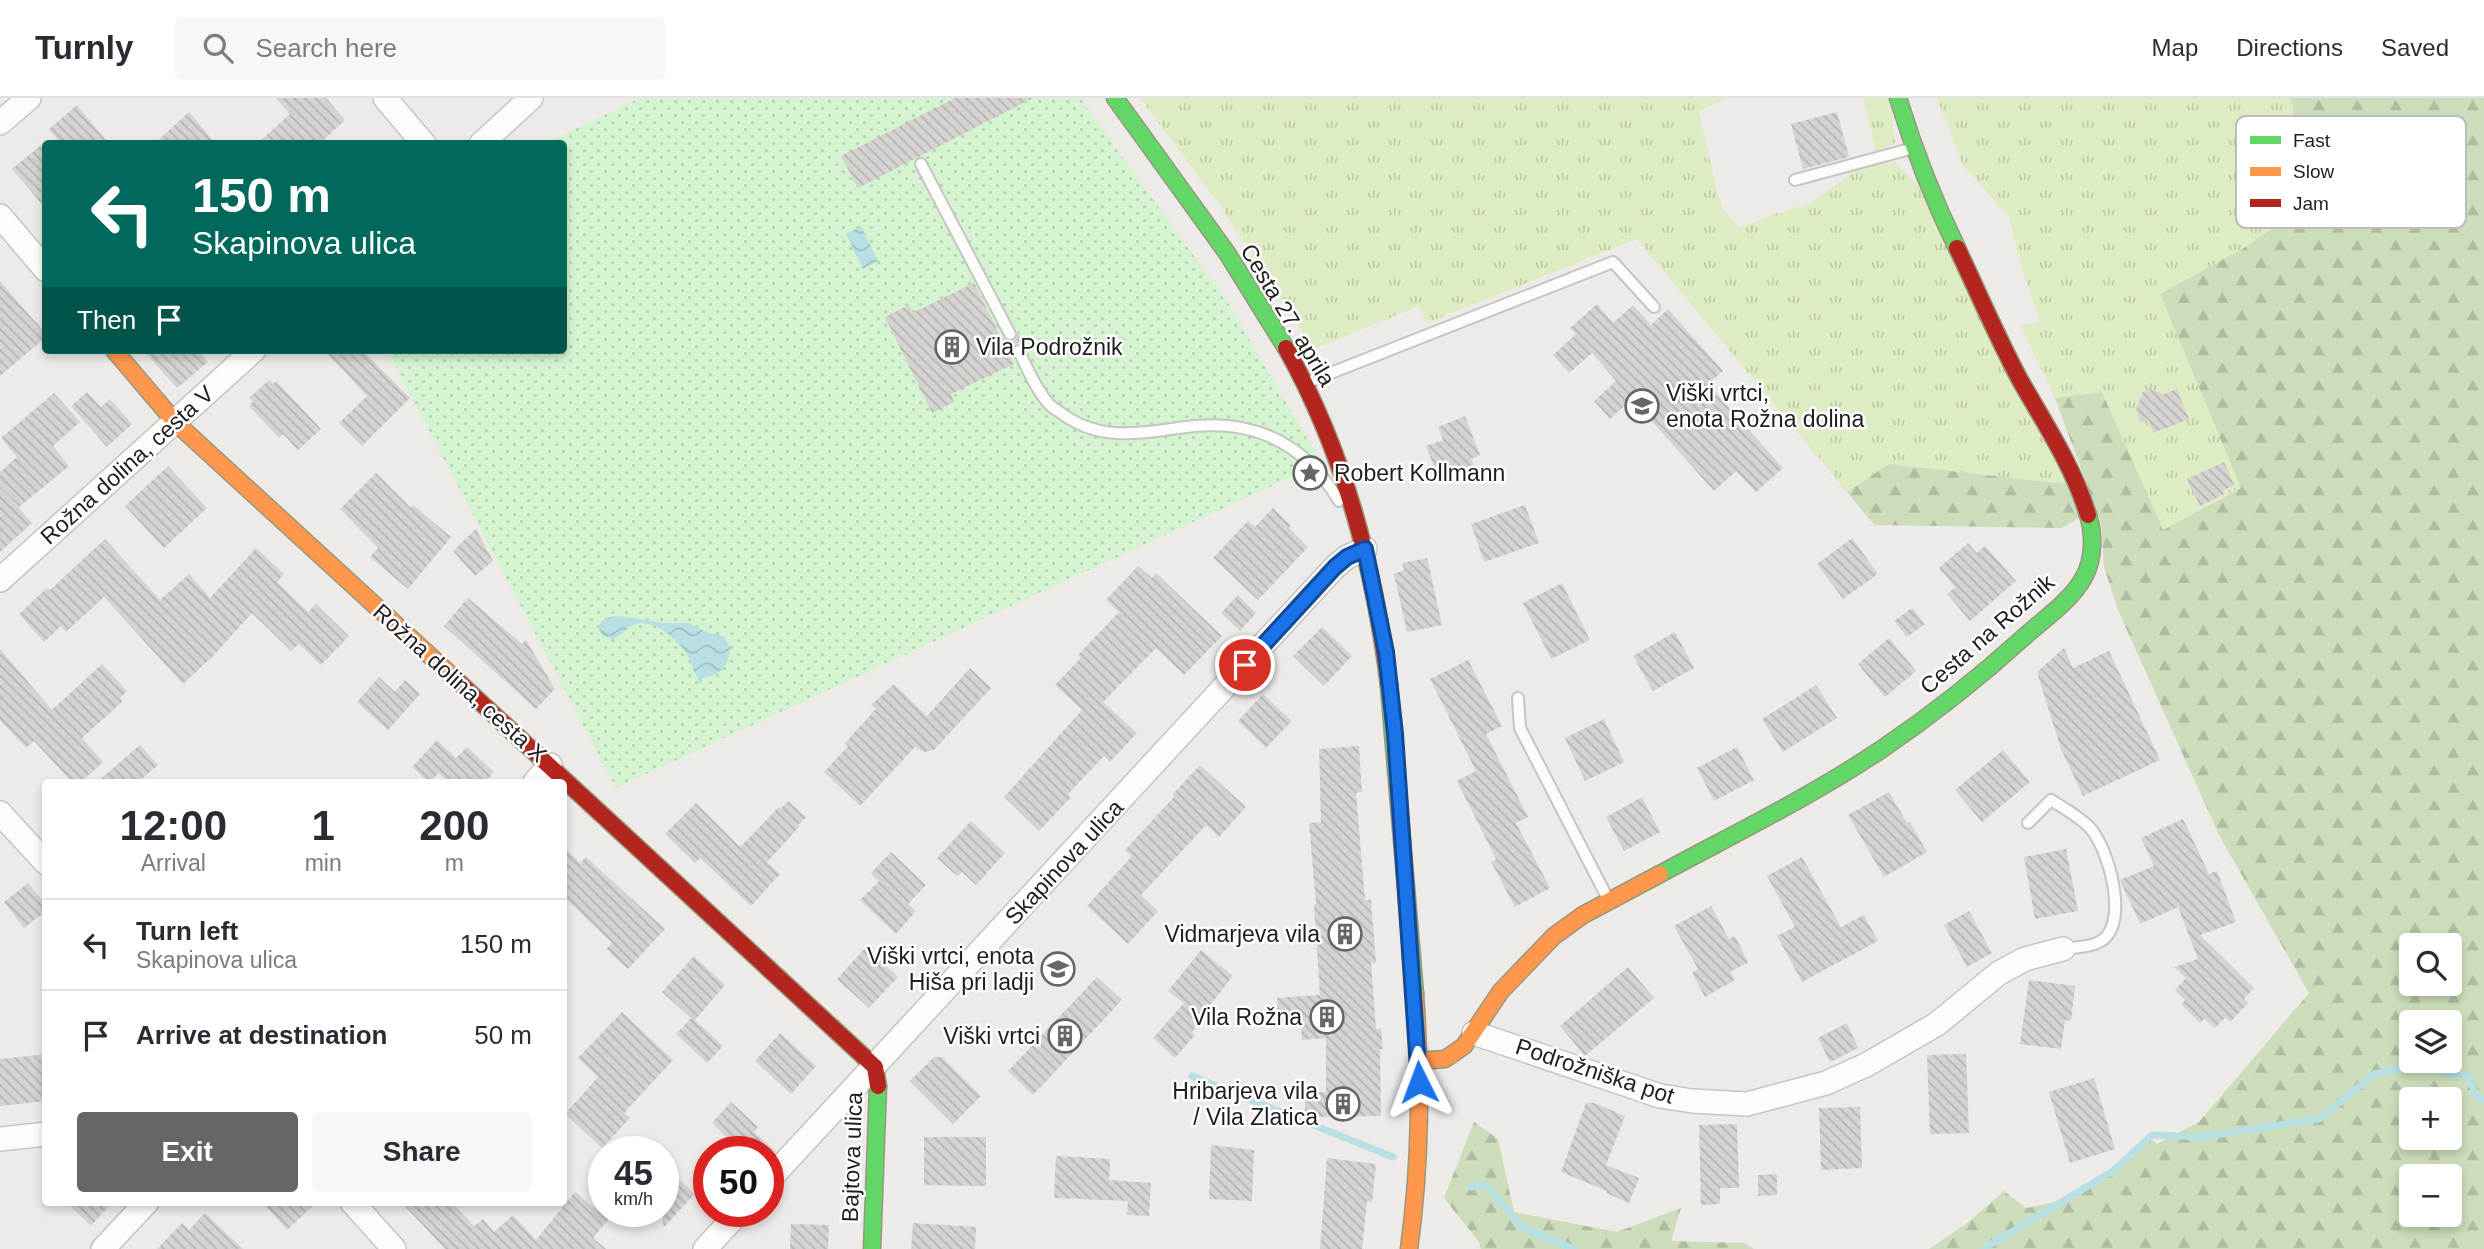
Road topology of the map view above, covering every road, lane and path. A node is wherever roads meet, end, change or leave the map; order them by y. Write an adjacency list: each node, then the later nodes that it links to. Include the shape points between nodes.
1 (29, 98): 6 (street)
2 (385, 98): 7 (street)
3 (531, 98): 8 (street)
4 (1115, 98): 19 (street, Cesta 27. aprila, via 1242,277)
5 (1898, 98): 9 (street, Cesta na Rožnik)
6 (0, 123)
7 (421, 140)
8 (485, 140)
9 (1913, 148): 11 (lane); 29 (street, Cesta na Rožnik, via 1958,253 2081,493 2092,529 2084,577 2070,596 1991,667 1882,749 1791,803)
10 (921, 164): 15 (lane)
11 (1795, 180)
12 (0, 216): 13 (street)
13 (42, 265)
14 (1654, 307): 19 (lane, via 1614,262)
15 (1010, 334)
16 (1019, 351): 21 (lane, via 1049,404 1073,422 1125,435 1228,427 1289,445 1331,487)
17 (117, 354): 20 (street, Rožna dolina, cesta X)
18 (250, 354): 20 (street, Rožna dolina, cesta V)
19 (1306, 383): 21 (street, Cesta 27. aprila, via 1339,463)
20 (175, 422): 22 (street, Rožna dolina, cesta V); 24 (street, Rožna dolina, cesta X)
21 (1365, 549): 32 (street, Cesta 27. aprila, via 1386,652 1395,734); 33 (street, Skapinova ulica, via 1335,567)
22 (0, 580)
23 (1518, 698): 29 (lane, via 1520,728)
24 (542, 774)
25 (567, 796): 33 (street, Rožna dolina, cesta X)
26 (0, 813): 28 (street)
27 (2028, 823): 30 (lane, Podrožniška pot, via 2051,800 2092,830 2104,853 2116,903 2112,928 2092,945)
28 (42, 859)
29 (1609, 899): 31 (street, Cesta na Rožnik, via 1553,936 1501,991)
30 (2063, 949): 31 (street, Podrožniška pot, via 2025,959 1999,973 1937,1024 1866,1065 1826,1083 1747,1104 1660,1096)
31 (1474, 1033): 32 (street, Cesta na Rožnik, via 1450,1057)
32 (1418, 1062): 44 (street, Cesta 27. aprila, via 1421,1122)
33 (874, 1067): 36 (street, Skapinova ulica); 43 (street, Bajtova ulica, via 879,1090)
34 (42, 1134): 35 (street)
35 (0, 1139)
36 (784, 1164)
37 (143, 1206): 40 (street)
38 (356, 1206): 41 (street)
39 (725, 1227): 42 (street)
40 (103, 1249)
41 (394, 1249)
42 (705, 1249)
43 (872, 1249)
44 (1409, 1249)

